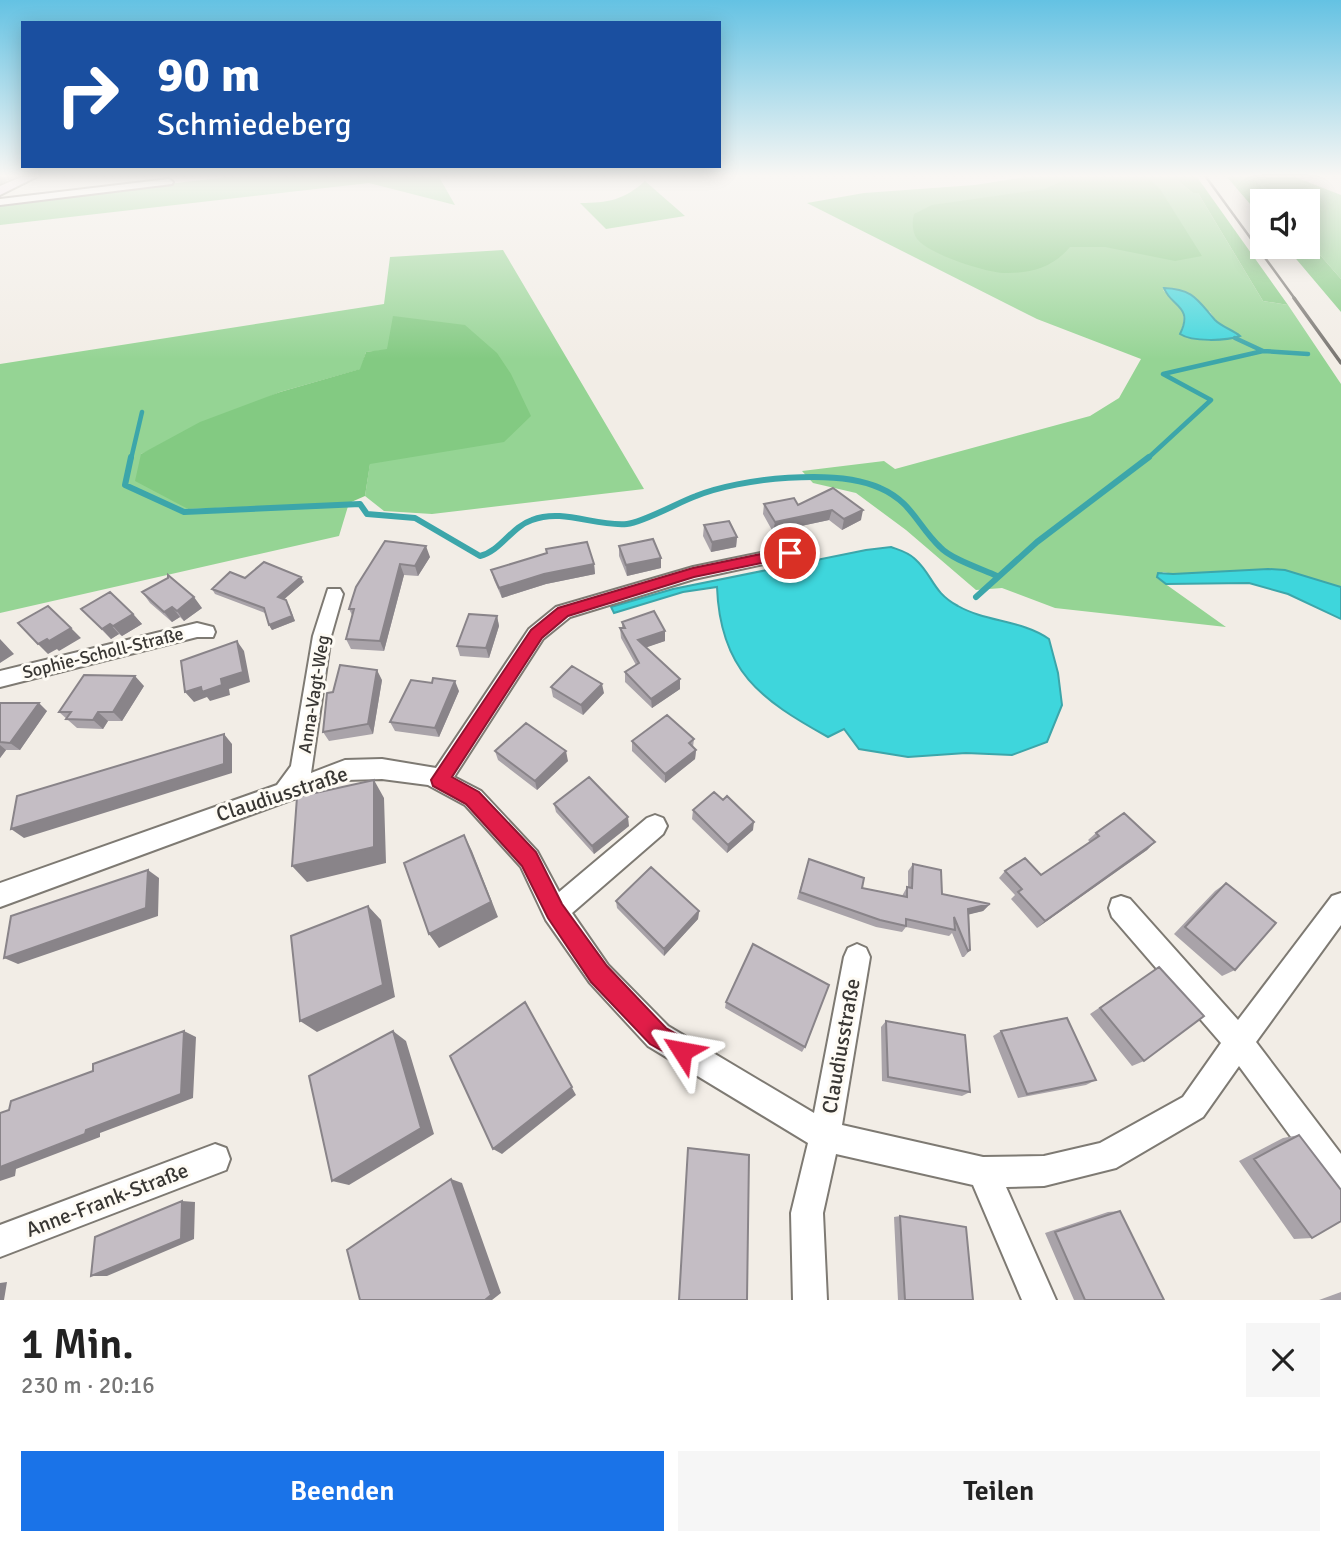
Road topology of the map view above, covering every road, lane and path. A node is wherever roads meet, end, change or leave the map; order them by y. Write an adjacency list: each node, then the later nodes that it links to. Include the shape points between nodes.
1 (790, 553): 5 (street, via 693,573 563,612 536,634)
2 (334, 594): 6 (street, Anna-Vagt-Weg, via 322,636 301,770)
3 (206, 632): 4 (street, Sophie-Scholl-Straße, via 197,630)
4 (0, 678)
5 (440, 780): 6 (street, Claudiusstraße, via 382,769 345,770); 11 (street, Claudiusstraße, via 473,798 529,859)
6 (285, 790): 8 (street, Claudiusstraße)
7 (655, 827): 11 (street)
8 (0, 895)
9 (1341, 905): 13 (street, Claudiusstraße)
10 (1121, 908): 13 (street)
11 (555, 911): 14 (street, Claudiusstraße, via 599,974 658,1036)
12 (858, 957): 14 (street, Claudiusstraße)
13 (1240, 1044): 16 (street, Claudiusstraße, via 1193,1107 1105,1157 1044,1171); 17 (street)
14 (825, 1136): 16 (street, Claudiusstraße); 19 (street, via 807,1213)
15 (215, 1158): 18 (street, Anne-Frank-Straße)
16 (983, 1172): 20 (street)
17 (1341, 1179)
18 (0, 1241)
19 (810, 1300)
20 (1039, 1300)

